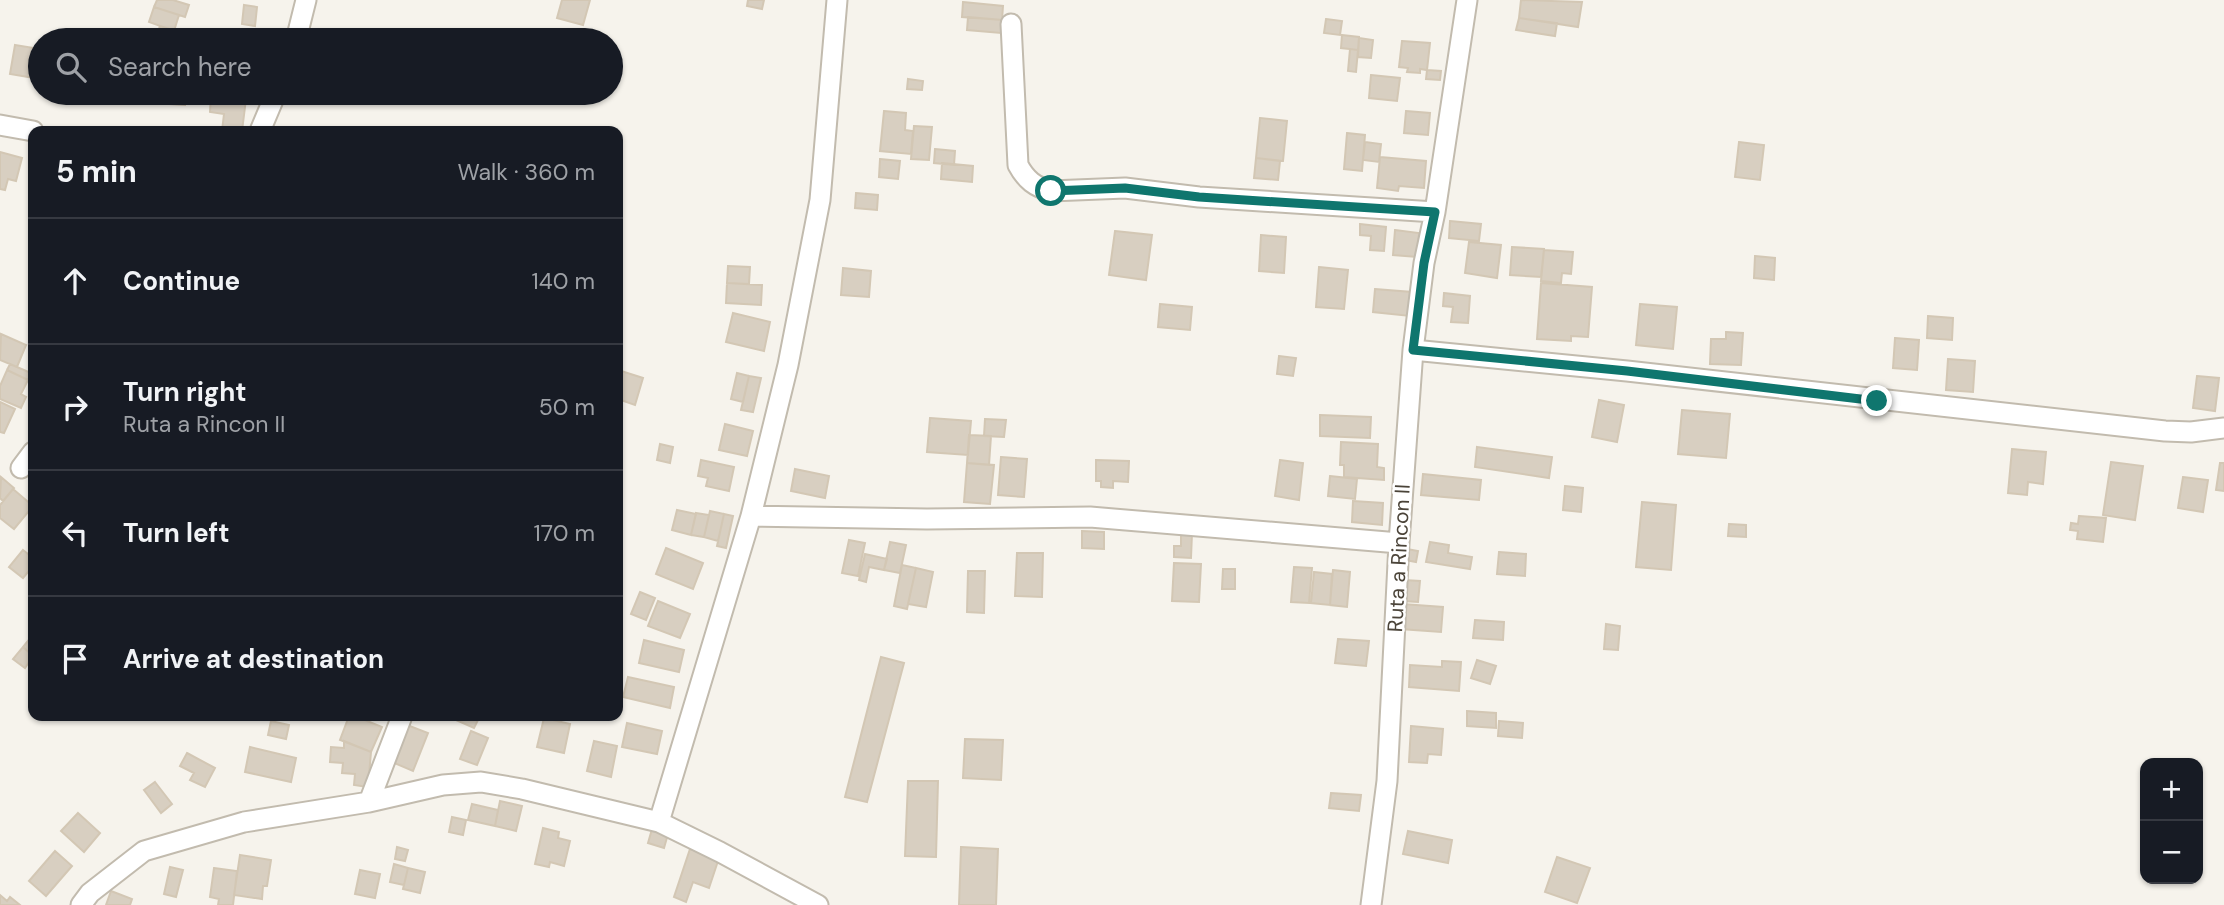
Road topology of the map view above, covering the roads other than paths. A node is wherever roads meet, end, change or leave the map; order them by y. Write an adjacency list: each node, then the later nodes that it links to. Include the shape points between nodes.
1 (306, 0): 5 (street)
2 (837, 0): 15 (street, via 820,200 788,365)
3 (1467, 0): 10 (street, Ruta a Rincon II)
4 (1011, 24): 10 (street, via 1018,165 1026,179 1041,189 1125,188)
5 (299, 28)
6 (271, 105): 8 (street)
7 (0, 125): 9 (street)
8 (262, 126)
9 (28, 130)
10 (1435, 212): 11 (street, Ruta a Rincon II)
11 (1413, 350): 12 (street, via 2165,431); 16 (street, Ruta a Rincon II)
12 (2224, 428)
13 (28, 459): 14 (street)
14 (21, 468)
15 (751, 516): 16 (street, via 1090,517); 19 (street)
16 (1399, 543): 22 (street, Ruta a Rincon II, via 1387,781)
17 (400, 721): 18 (street)
18 (369, 802): 19 (street, via 443,785 481,782); 20 (street, via 244,822 144,851)
19 (659, 822): 21 (street)
20 (81, 905)
21 (818, 905)
22 (1371, 905)

